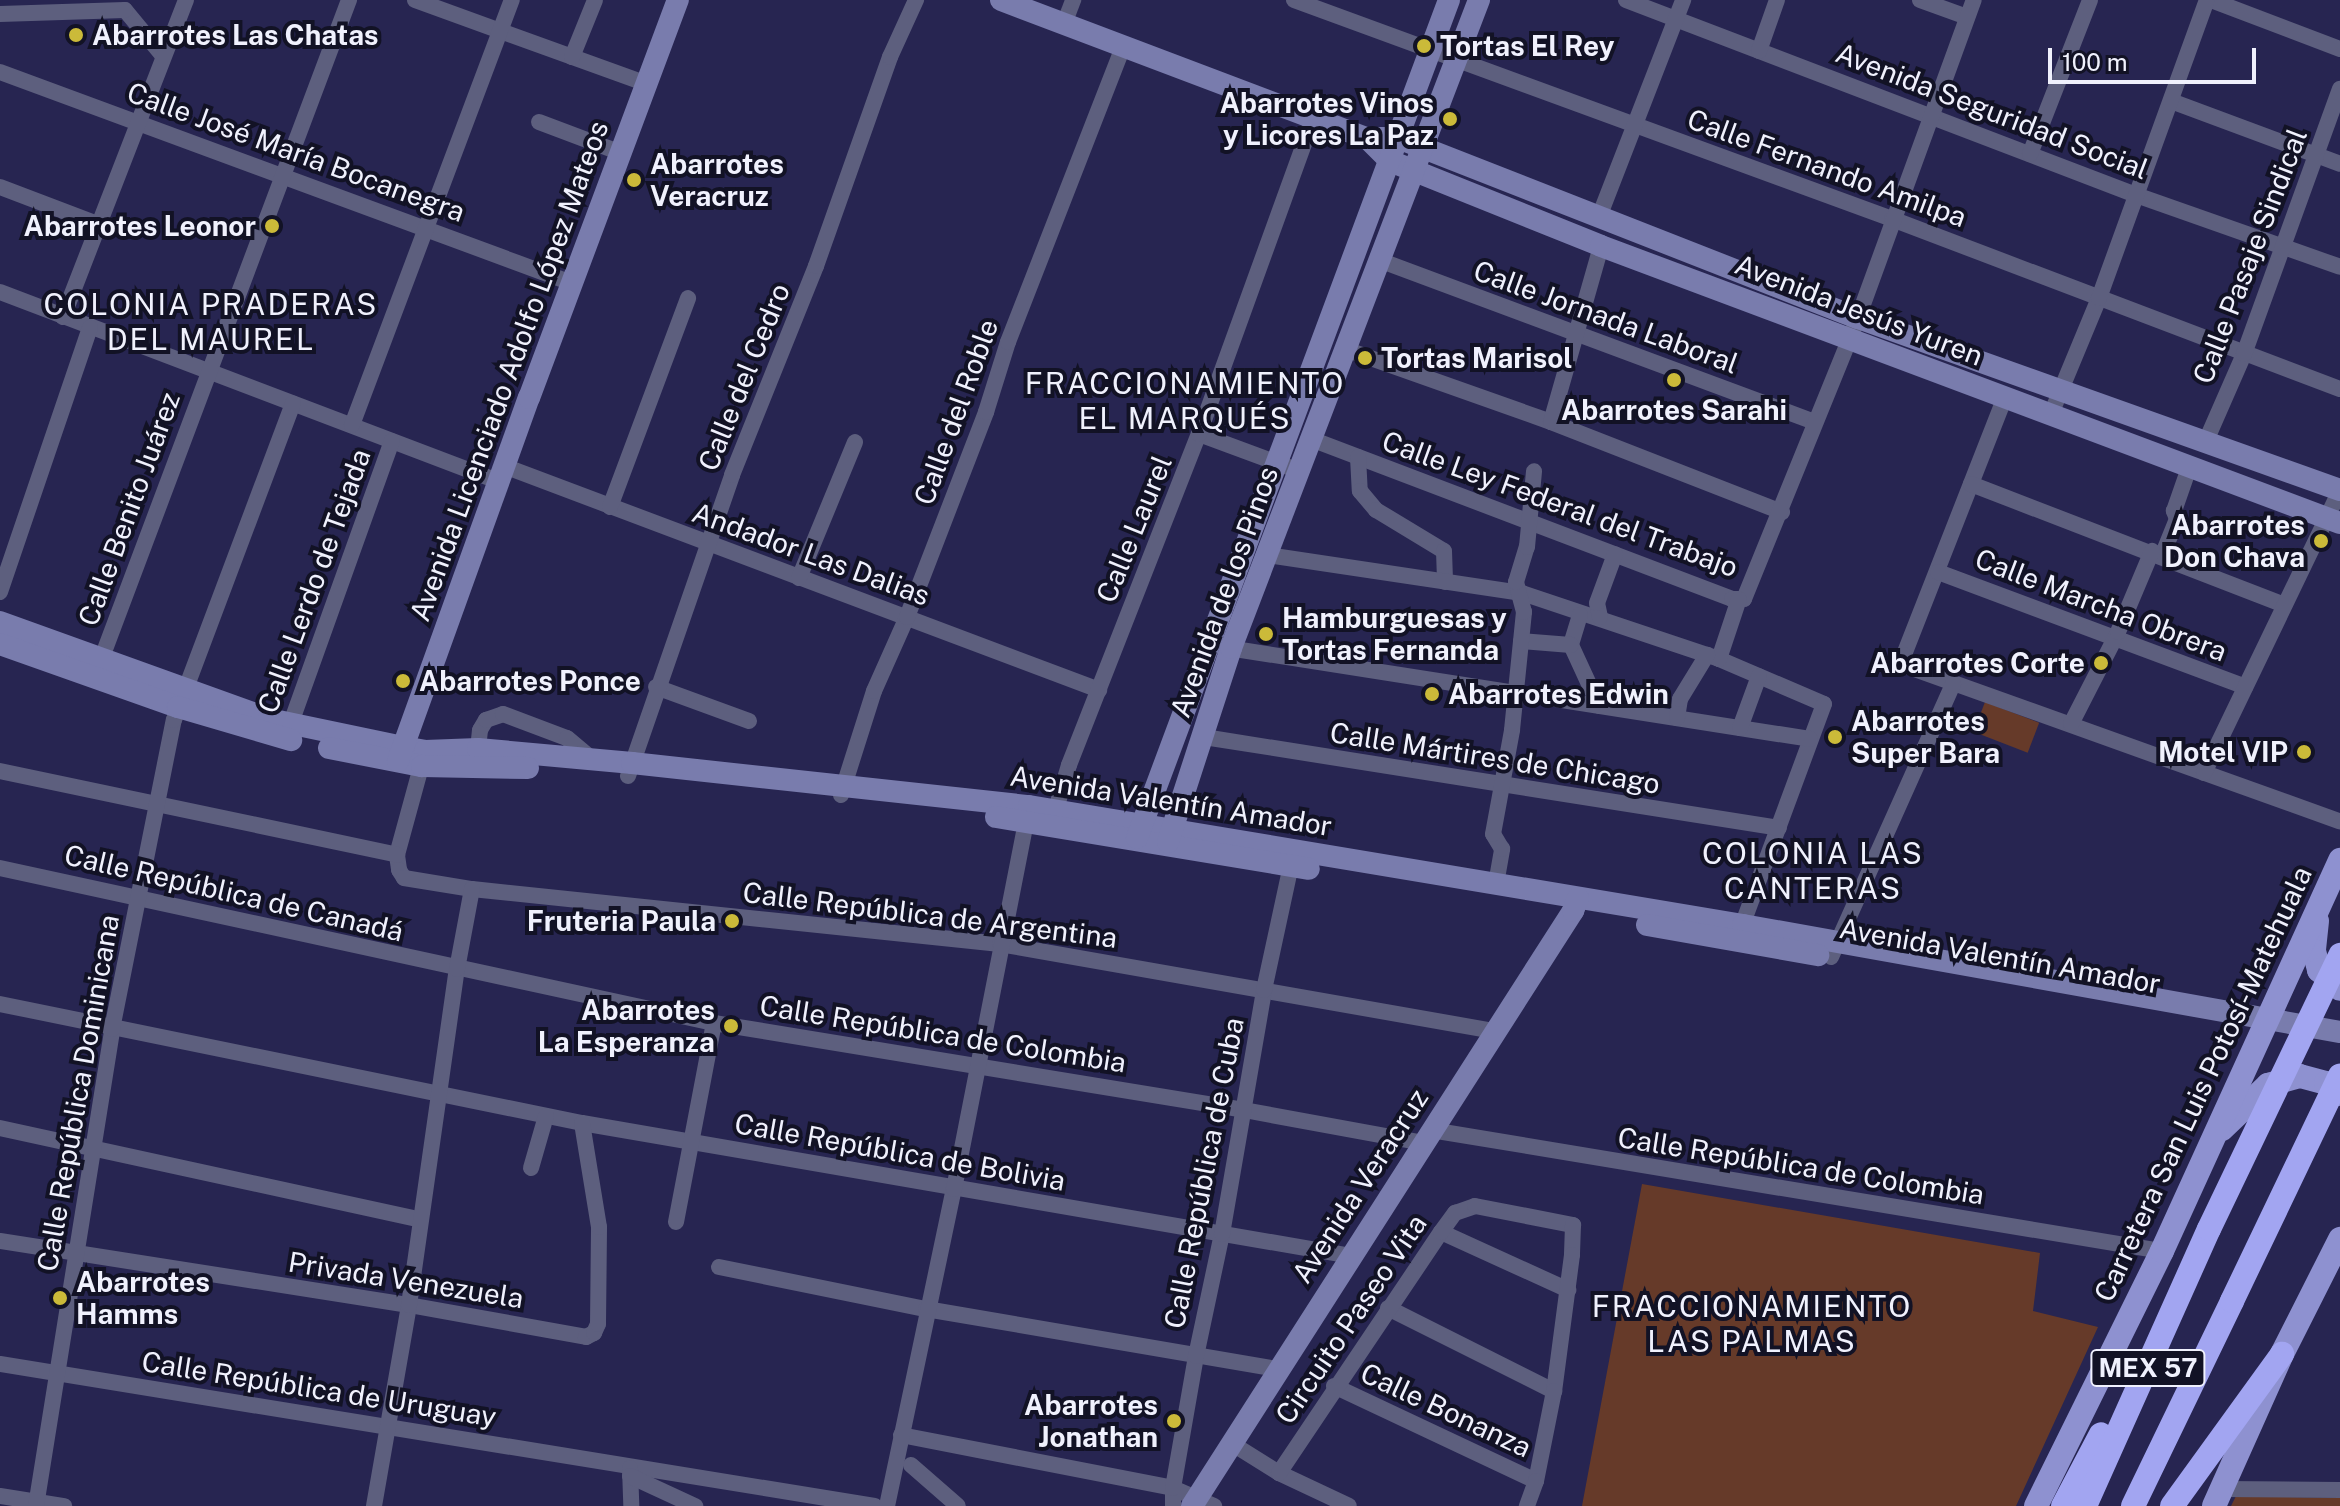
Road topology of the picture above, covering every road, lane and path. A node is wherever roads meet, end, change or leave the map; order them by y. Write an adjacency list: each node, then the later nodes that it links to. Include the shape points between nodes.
1 (186, 0): 30 (street)
2 (349, 0): 51 (street, Calle Benito Juárez)
3 (415, 0): 25 (street)
4 (512, 0): 25 (street)
5 (595, 0): 31 (street)
6 (678, 0): 34 (main road, Avenida Licenciado Adolfo López Mateos)
7 (916, 0): 98 (street, Calle del Cedro, via 873,101 816,266)
8 (1001, 0): 24 (main road, Avenida Jesús Yuren)
9 (1073, 0): 24 (street)
10 (1294, 0): 28 (street, Calle Fernando Amilpa)
11 (1449, 0): 28 (main road, Avenida de los Pinos)
12 (1479, 0): 32 (main road, Avenida de los Pinos)
13 (1626, 0): 23 (street, Avenida Seguridad Social)
14 (1683, 0): 23 (street)
15 (1777, 0): 29 (street)
16 (1920, 0): 22 (street)
17 (1974, 0): 22 (street)
18 (2090, 0): 46 (street)
19 (2209, 0): 27 (street); 36 (street)
20 (127, 5): 21 (street); 30 (street)
21 (0, 14)
22 (1967, 17): 38 (street)
23 (1675, 19): 29 (street, Avenida Seguridad Social); 41 (street)
24 (1064, 24): 26 (main road, Avenida Jesús Yuren)
25 (501, 31): 31 (street); 57 (street)
26 (1123, 47): 37 (main road, Avenida Jesús Yuren); 110 (street, Calle del Roble)
27 (2340, 49)
28 (1430, 50): 32 (street, Calle Fernando Amilpa); 43 (main road, Avenida de los Pinos)
29 (1759, 51): 38 (street, Avenida Seguridad Social)
30 (163, 56): 39 (street)
31 (572, 57): 34 (street)
32 (1456, 59): 41 (street, Calle Fernando Amilpa); 44 (main road, Avenida de los Pinos)
33 (0, 72): 39 (street, Calle José María Bocanegra)
34 (647, 84): 45 (main road, Avenida Licenciado Adolfo López Mateos)
35 (2340, 89): 47 (street, Calle Pasaje Sindical)
36 (2171, 101): 47 (street); 53 (street)
37 (1314, 116): 42 (main road, Avenida Jesús Yuren); 81 (street, Calle Laurel)
38 (1930, 116): 46 (street, Avenida Seguridad Social); 55 (street)
39 (140, 121): 51 (street, Calle José María Bocanegra); 56 (street)
40 (539, 122): 45 (street)
41 (1633, 124): 54 (street); 55 (street, Calle Fernando Amilpa)
42 (1367, 138): 43 (main road, Avenida Jesús Yuren); 48 (main road, Avenida Jesús Yuren)
43 (1398, 138): 44 (main road, Avenida Jesús Yuren); 48 (main road, Avenida de los Pinos)
44 (1422, 148): 50 (main road, Avenida de los Pinos); 54 (main road, Avenida Jesús Yuren)
45 (621, 153): 62 (main road, Avenida Licenciado Adolfo López Mateos)
46 (2030, 154): 53 (street, Avenida Seguridad Social)
47 (2316, 155): 49 (street); 59 (street, Calle Pasaje Sindical)
48 (1390, 161): 50 (main road, Avenida Jesús Yuren); 87 (main road, Avenida de los Pinos)
49 (2340, 164)
50 (1414, 171): 58 (main road, Avenida Jesús Yuren); 60 (main road, Avenida de los Pinos)
51 (283, 176): 57 (street, Calle José María Bocanegra); 72 (street, Calle Benito Juárez)
52 (0, 187): 56 (street)
53 (2136, 195): 59 (street, Avenida Seguridad Social); 65 (street)
54 (1599, 217): 68 (main road, Avenida Jesús Yuren)
55 (1892, 219): 65 (street, Calle Fernando Amilpa); 68 (street)
56 (100, 225): 66 (street)
57 (427, 229): 62 (street, Calle José María Bocanegra); 80 (street)
58 (1601, 246): 68 (main road, Avenida Jesús Yuren); 69 (street)
59 (2282, 246): 61 (street, Avenida Seguridad Social); 71 (street, Calle Pasaje Sindical)
60 (1379, 260): 69 (street, Calle Jornada Laboral); 70 (main road, Avenida de los Pinos)
61 (2340, 267)
62 (572, 283): 91 (main road, Avenida Licenciado Adolfo López Mateos)
63 (0, 292): 66 (street, Andador Las Dalias)
64 (688, 298): 94 (street)
65 (2099, 298): 71 (street, Calle Fernando Amilpa); 73 (street)
66 (63, 317): 67 (street, Andador Las Dalias)
67 (90, 328): 72 (street, Andador Las Dalias); 105 (street)
68 (1854, 328): 73 (main road, Avenida Jesús Yuren); 75 (main road, Avenida Jesús Yuren); 79 (street)
69 (1574, 333): 78 (street); 79 (street, Calle Jornada Laboral)
70 (1345, 349): 78 (street); 82 (main road, Avenida de los Pinos)
71 (2244, 354): 74 (street, Calle Fernando Amilpa); 84 (street, Calle Pasaje Sindical)
72 (208, 372): 76 (street, Andador Las Dalias); 119 (street, Calle Benito Juárez)
73 (2061, 389): 77 (street); 84 (main road, Avenida Jesús Yuren)
74 (2340, 389)
75 (2005, 397): 77 (main road, Avenida Jesús Yuren); 92 (street)
76 (293, 404): 80 (street, Andador Las Dalias); 126 (street, Calle República Dominicana)
77 (2051, 414): 88 (main road, Avenida Jesús Yuren)
78 (1551, 422): 95 (street)
79 (1814, 422): 95 (street)
80 (352, 425): 83 (street, Andador Las Dalias)
81 (1199, 434): 87 (street); 124 (street, Calle Laurel)
82 (1311, 439): 86 (street, Calle Ley Federal del Trabajo); 89 (main road, Avenida de los Pinos)
83 (392, 441): 91 (street, Andador Las Dalias); 132 (street, Calle Lerdo de Tejada)
84 (2206, 441): 93 (main road, Avenida Jesús Yuren)
85 (855, 442): 103 (street)
86 (1358, 457): 97 (street, Calle Ley Federal del Trabajo); 104 (street, Calle Ley Federal del Trabajo, via 1360,491 1376,510 1444,551)
87 (1277, 463): 89 (street); 117 (main road, Avenida de los Pinos)
88 (2190, 465): 96 (main road, Avenida Jesús Yuren); 100 (street, via 2174,511 2177,519)
89 (1299, 471): 101 (main road, Avenida de los Pinos)
90 (1534, 471): 97 (street)
91 (502, 474): 94 (street, Andador Las Dalias); 136 (main road, Avenida Licenciado Adolfo López Mateos)
92 (1971, 484): 100 (street); 102 (street)
93 (2340, 490): 96 (street)
94 (610, 507): 98 (street, Andador Las Dalias)
95 (1782, 512): 107 (street)
96 (2332, 520): 108 (street)
97 (1528, 521): 99 (street, Calle Ley Federal del Trabajo); 106 (street, via 1527,547 1516,582)
98 (708, 543): 103 (street, Andador Las Dalias); 122 (street, Calle del Cedro)
99 (1615, 554): 107 (street, Calle Ley Federal del Trabajo); 111 (street, via 1597,603)
100 (2157, 554): 108 (street); 113 (street)
101 (1267, 555): 104 (street); 117 (main road, Avenida de los Pinos)
102 (1938, 572): 113 (street, Calle Marcha Obrera); 121 (street, via 1904,655 1906,666)
103 (799, 578): 110 (street, Andador Las Dalias)
104 (1445, 582): 106 (street)
105 (0, 592)
106 (1522, 593): 109 (street); 114 (street)
107 (1742, 599): 118 (street)
108 (2284, 605): 123 (street)
109 (1580, 615): 111 (street); 116 (street)
110 (907, 617): 124 (street, Andador Las Dalias); 142 (street, Calle del Roble, via 874,691)
111 (1600, 617): 118 (street)
112 (0, 622): 119 (main road, Avenida Valentín Amador)
113 (2113, 640): 123 (street, Calle Marcha Obrera); 130 (street)
114 (1521, 641): 116 (street); 125 (street)
115 (0, 644): 119 (main road, Avenida Valentín Amador)
116 (1571, 645): 127 (street)
117 (1220, 647): 125 (street); 133 (main road, Avenida de los Pinos); 148 (main road, Avenida de los Pinos)
118 (1713, 657): 120 (street); 128 (street, via 1693,673)
119 (98, 669): 126 (main road, Avenida Valentín Amador)
120 (1759, 676): 131 (street); 134 (street, via 1824,704)
121 (1953, 684): 130 (street); 161 (street)
122 (656, 687): 129 (street); 138 (street, Calle del Cedro)
123 (2245, 687): 140 (street)
124 (1099, 690): 145 (street, Calle Laurel)
125 (1515, 693): 127 (street); 141 (street)
126 (181, 699): 132 (main road, Avenida Valentín Amador); 143 (street, Calle República Dominicana)
127 (1599, 706): 128 (street)
128 (1677, 718): 131 (street)
129 (749, 721)
130 (2071, 724): 140 (street)
131 (1740, 728): 134 (street)
132 (288, 732): 136 (main road, Avenida Valentín Amador)
133 (1204, 737): 141 (street, Calle Mártires de Chicago); 149 (main road, Avenida de los Pinos)
134 (1810, 739): 147 (street)
135 (478, 749): 136 (main road, Avenida Valentín Amador); 137 (main road, Avenida Valentín Amador); 137 (street, via 486,720 503,714 567,738)
136 (412, 757): 138 (main road, Avenida Valentín Amador, via 509,767); 150 (street)
137 (594, 760): 138 (main road, Avenida Valentín Amador)
138 (630, 769): 142 (main road, Avenida Valentín Amador)
139 (0, 771): 143 (street)
140 (2204, 773): 146 (street)
141 (1503, 787): 147 (street, Calle Mártires de Chicago); 154 (street, via 1493,834 1502,849)
142 (842, 791): 144 (main road, Avenida Valentín Amador)
143 (158, 805): 150 (street); 156 (street, Calle República Dominicana)
144 (1027, 813): 145 (main road, Avenida Valentín Amador); 160 (street)
145 (1053, 818): 148 (main road, Avenida Valentín Amador)
146 (2340, 821)
147 (1779, 828): 159 (street)
148 (1138, 833): 149 (main road, Avenida Valentín Amador)
149 (1169, 838): 151 (main road, Avenida Valentín Amador)
150 (397, 855): 155 (street, Calle República de Argentina, via 404,878)
151 (1292, 858): 154 (main road, Avenida Valentín Amador); 157 (main road, Avenida Valentín Amador); 165 (street, Calle República de Cuba)
152 (2340, 860): 158 (main road, Carretera San Luis Potosí-Matehuala)
153 (0, 868): 156 (street, Calle República de Canadá)
154 (1496, 884): 157 (main road, Avenida Valentín Amador)
155 (472, 889): 160 (street, Calle República de Argentina); 163 (street)
156 (139, 896): 163 (street, Calle República de Canadá); 169 (street, Calle República Dominicana)
157 (1575, 905): 159 (main road, Avenida Valentín Amador); 170 (main road, Avenida Veracruz)
158 (2318, 907): 164 (main road, via 2314,951 2319,970); 168 (main road, Carretera San Luis Potosí-Matehuala)
159 (1740, 933): 161 (main road, Avenida Valentín Amador)
160 (1000, 944): 165 (street, Calle República de Argentina); 173 (street)
161 (1834, 951): 168 (main road, Avenida Valentín Amador)
162 (2340, 955): 201 (highway, MEX 57, bridge)
163 (457, 969): 167 (street, Calle República de Colombia); 175 (street)
164 (2340, 989)
165 (1264, 990): 170 (street, Calle República de Argentina); 177 (street, Calle República de Cuba)
166 (0, 1004): 169 (street, Calle República de Bolivia)
167 (714, 1023): 173 (street, Calle República de Colombia); 183 (street)
168 (2264, 1023): 171 (main road, Avenida Valentín Amador); 172 (main road, Avenida Valentín Amador); 182 (main road, Carretera San Luis Potosí-Matehuala)
169 (112, 1029): 175 (street, Calle República de Bolivia); 184 (street, Calle República Dominicana)
170 (1494, 1031): 181 (main road, Avenida Veracruz)
171 (2340, 1032)
172 (2340, 1044)
173 (977, 1066): 177 (street, Calle República de Colombia); 186 (street)
174 (2340, 1076): 235 (highway, MEX 57, bridge)
175 (441, 1092): 178 (street, Calle República de Bolivia); 187 (street)
176 (2340, 1094): 182 (main road, via 2326,1083 2300,1076 2268,1085)
177 (1244, 1110): 181 (street, Calle República de Colombia); 190 (street, Calle República de Cuba)
178 (546, 1116): 179 (street, Calle República de Bolivia); 185 (street)
179 (582, 1123): 183 (street, Calle República de Bolivia); 198 (street, Privada Venezuela, via 599,1227 594,1333 586,1337)
180 (0, 1128): 184 (street)
181 (1427, 1136): 193 (street, Calle República de Colombia); 195 (main road, Avenida Veracruz)
182 (2215, 1136): 193 (main road, Carretera San Luis Potosí-Matehuala)
183 (692, 1142): 186 (street, Calle República de Bolivia); 188 (street)
184 (93, 1146): 187 (street); 194 (street, Calle República Dominicana)
185 (531, 1168)
186 (954, 1189): 190 (street, Calle República de Bolivia); 200 (street)
187 (419, 1219): 198 (street)
188 (676, 1222)
189 (1441, 1232): 197 (street); 197 (street, Circuito Paseo Vita, via 1455,1213 1475,1206 1573,1225); 199 (street, Circuito Paseo Vita)
190 (1222, 1234): 195 (street, Calle República de Bolivia); 203 (street, Calle República de Cuba)
191 (2340, 1239): 202 (main road)
192 (0, 1241): 194 (street, Privada Venezuela)
193 (2162, 1251): 232 (main road, Carretera San Luis Potosí-Matehuala)
194 (76, 1255): 198 (street, Privada Venezuela); 206 (street, Calle República Dominicana)
195 (1351, 1256): 205 (main road, Avenida Veracruz)
196 (719, 1267): 200 (street)
197 (1568, 1290): 208 (street, Circuito Paseo Vita)
198 (409, 1305): 209 (street)
199 (1388, 1308): 207 (street, Circuito Paseo Vita); 208 (street)
200 (926, 1309): 203 (street); 210 (street)
201 (2160, 1341): 233 (highway, via 2132,1378); 234 (highway, MEX 57)
202 (2282, 1354): 219 (main road); 236 (highway)
203 (1196, 1356): 205 (street); 216 (street, Calle República de Cuba)
204 (0, 1364): 206 (street, Calle República de Uruguay)
205 (1277, 1369): 211 (main road, Avenida Veracruz)
206 (57, 1373): 209 (street, Calle República de Uruguay); 221 (street, Calle República Dominicana)
207 (1334, 1386): 214 (street, Circuito Paseo Vita); 215 (street, Calle Bonanza)
208 (1554, 1391): 215 (street, Circuito Paseo Vita)
209 (389, 1426): 213 (street, Calle República de Uruguay); 223 (street)
210 (901, 1435): 216 (street); 227 (street)
211 (1231, 1443): 214 (street); 220 (main road, Avenida Veracruz)
212 (911, 1465): 228 (street)
213 (630, 1471): 224 (street); 225 (street); 226 (street, Calle República de Uruguay)
214 (1279, 1473): 230 (street)
215 (1536, 1481): 231 (street, Circuito Paseo Vita)
216 (1173, 1488): 220 (street); 229 (street, Calle República de Cuba)
217 (2340, 1490): 219 (street)
218 (0, 1496): 221 (street)
219 (2218, 1498)
220 (1201, 1503)
221 (36, 1504): 222 (street)
222 (64, 1506)
223 (374, 1506)
224 (631, 1506)
225 (695, 1506)
226 (875, 1506)
227 (887, 1506)
228 (958, 1506)
229 (1173, 1506)
230 (1349, 1506)
231 (1527, 1506)
232 (2036, 1506)
233 (2063, 1506)
234 (2085, 1506)
235 (2133, 1506)
236 (2172, 1506)

